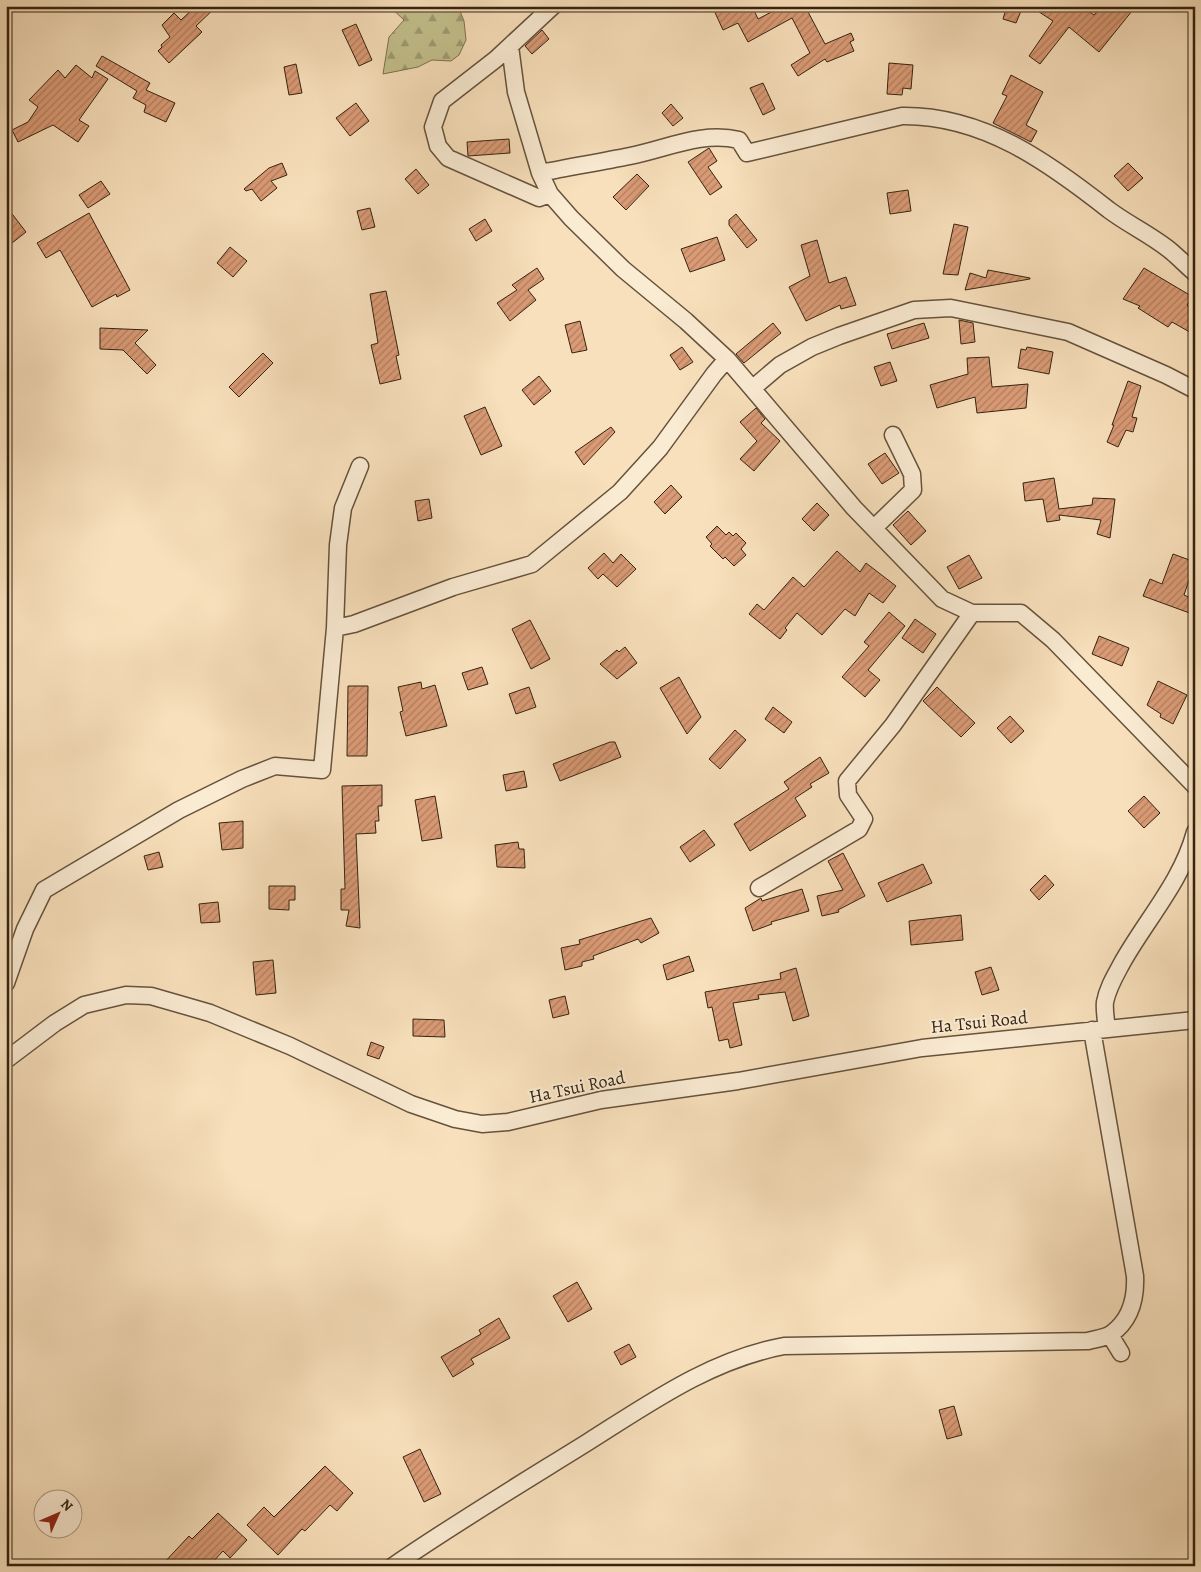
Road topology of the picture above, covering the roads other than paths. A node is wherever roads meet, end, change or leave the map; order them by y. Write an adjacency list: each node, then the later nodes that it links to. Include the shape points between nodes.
1 (553, 6): 2 (street)
2 (510, 46): 3 (street, via 516,92); 4 (street, via 442,101 433,127 438,146 448,158 477,172 539,198)
3 (540, 173): 4 (street); 5 (street, via 721,135 739,140 748,153 902,116 926,116 999,136 1059,171 1109,210 1172,252)
4 (550, 194): 6 (street, via 623,269)
5 (1195, 273)
6 (727, 360): 7 (street); 13 (street, via 660,448 620,492 532,564 453,587)
7 (753, 388): 8 (street, via 780,365 839,336 914,310 951,308 1068,332); 11 (street, via 854,508)
8 (1195, 390)
9 (893, 435): 11 (street, via 912,474 913,490)
10 (360, 466): 13 (street, via 343,508 338,545)
11 (875, 527): 12 (street, via 942,599)
12 (972, 612): 14 (street, via 1021,613 1054,640); 16 (street, via 893,724 847,781 848,795 864,819 859,830)
13 (335, 628): 17 (street, via 322,770 275,766 242,779 179,810 44,890 25,928)
14 (1195, 786)
15 (1195, 832): 19 (street, via 1172,885 1109,986)
16 (759, 888)
17 (6, 983)
18 (1195, 1020): 19 (street, Ha Tsui Road)
19 (1100, 1029): 20 (street, Ha Tsui Road, via 922,1048 738,1081 601,1100 508,1122 482,1124 455,1119 411,1104 219,1016 151,996 126,995 84,1005 54,1023); 21 (street, via 1136,1276 1136,1298 1127,1317)
20 (6, 1060)
21 (1110, 1335): 22 (street); 23 (street, via 1088,1341 784,1346 763,1350 675,1387 458,1521)
22 (1121, 1353)
23 (408, 1559): 24 (street)
24 (393, 1566)

